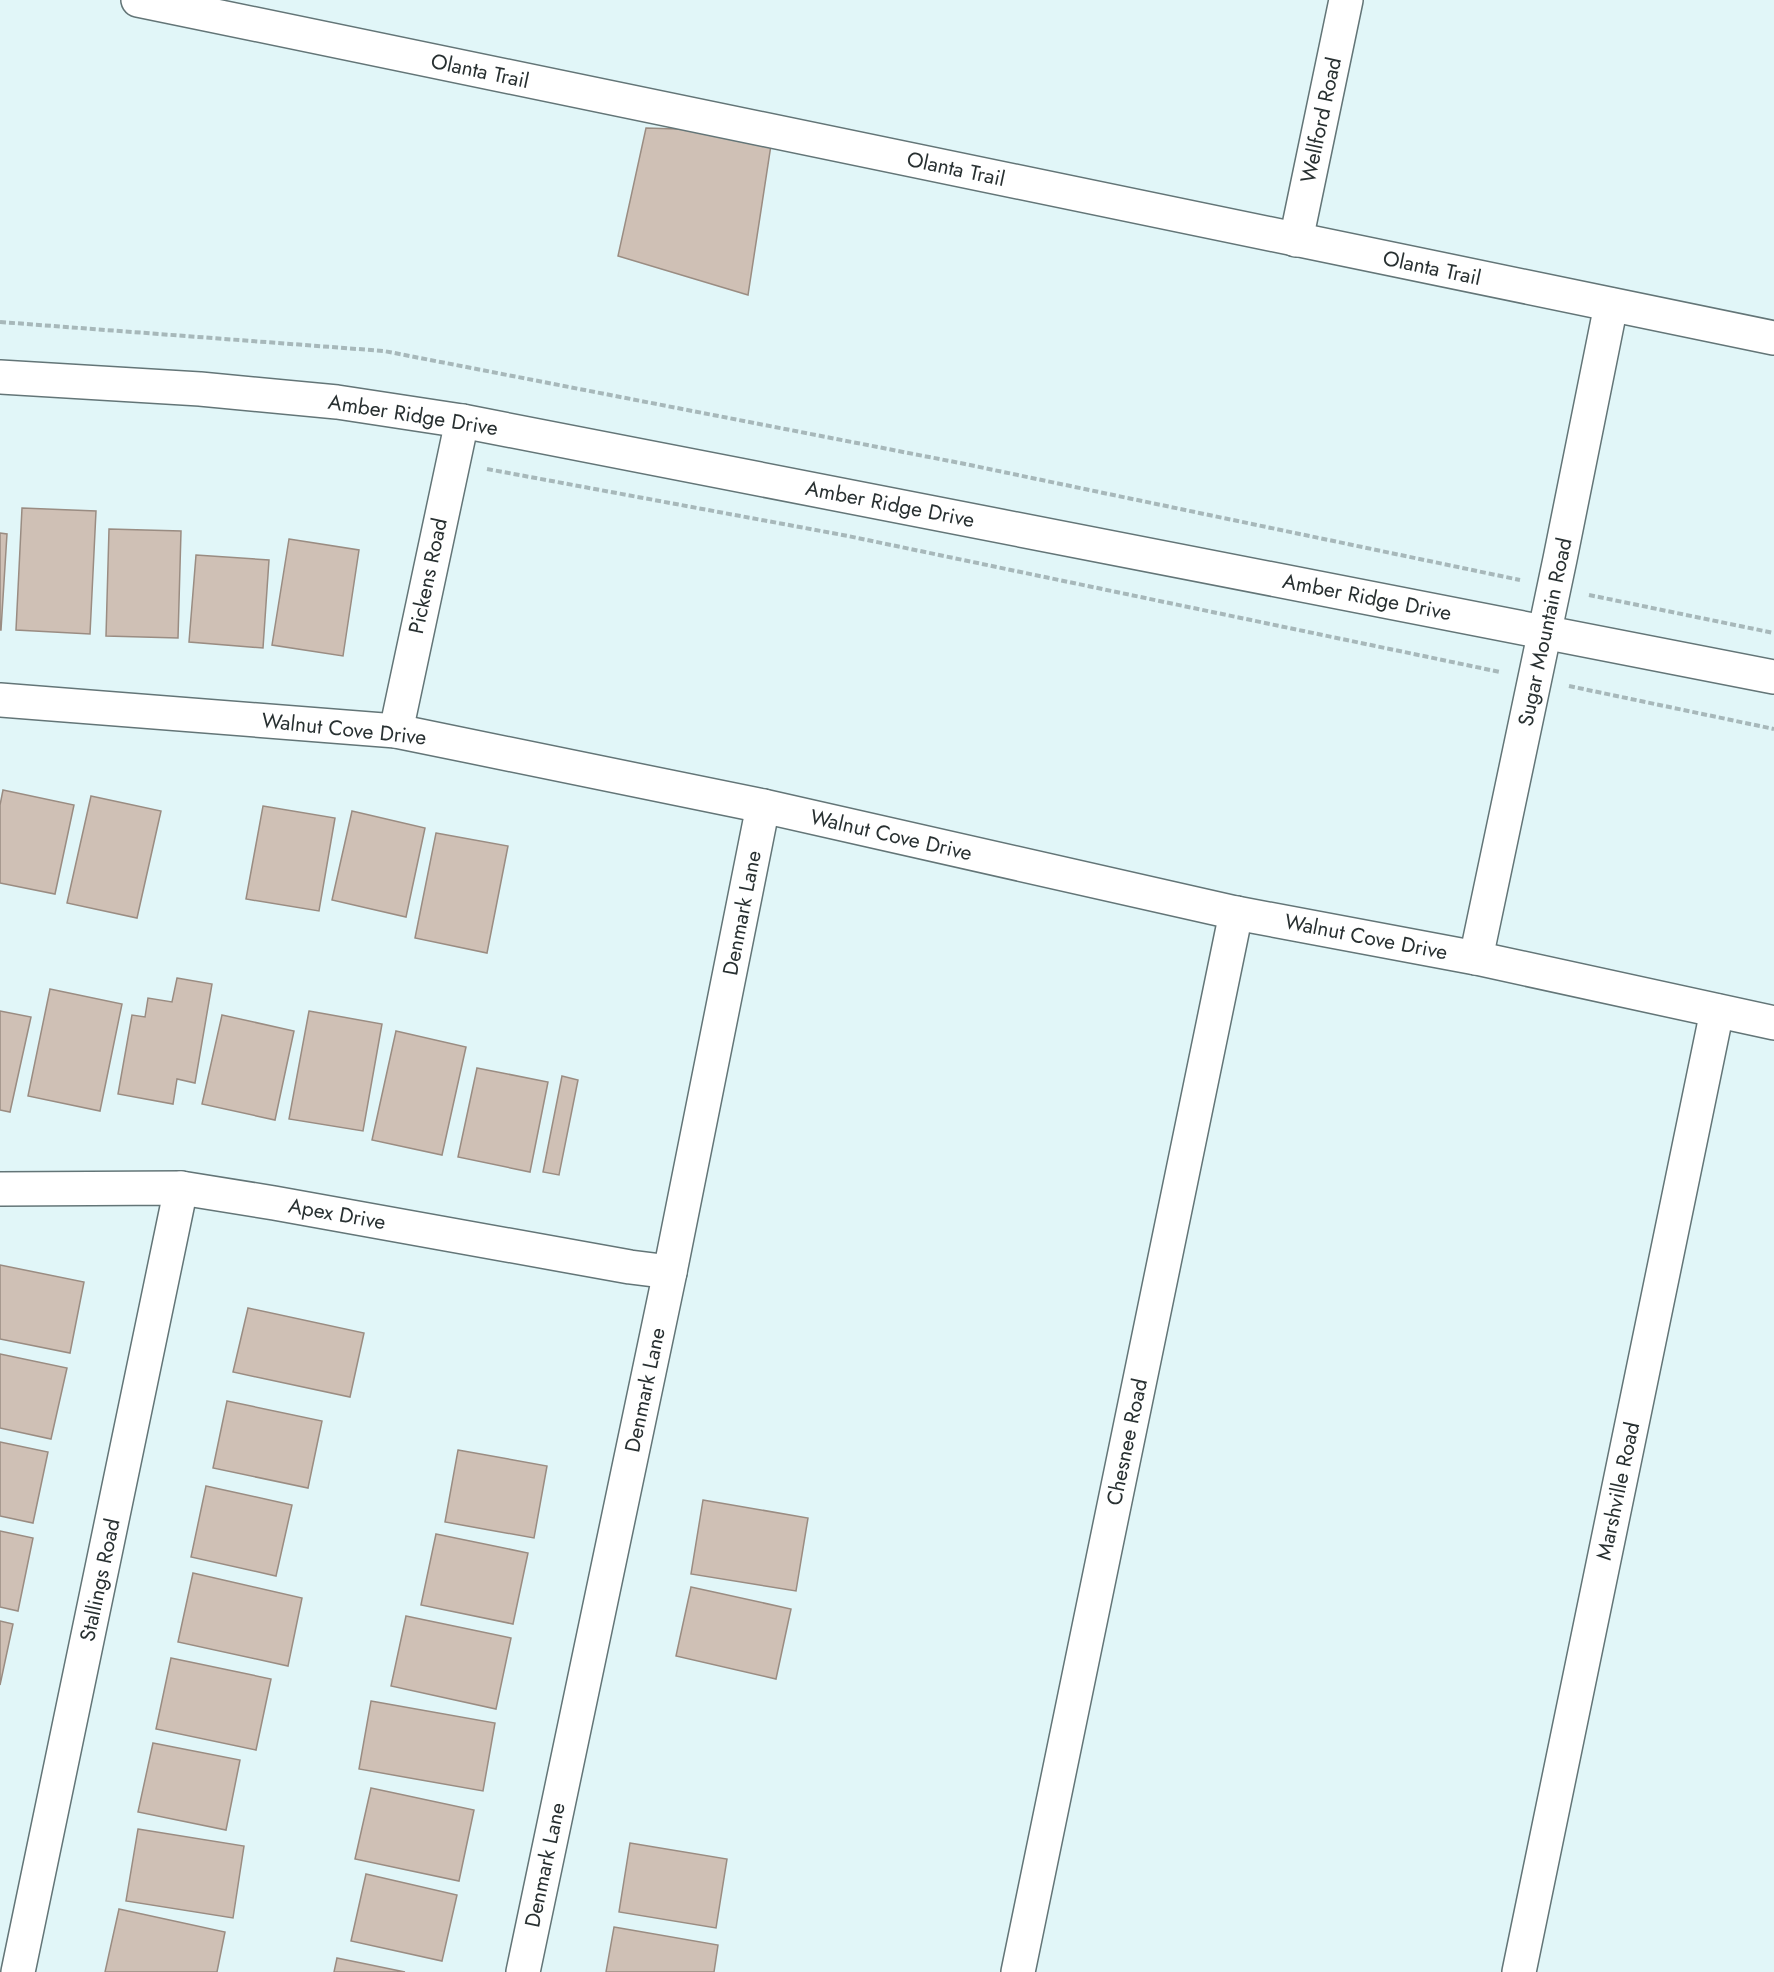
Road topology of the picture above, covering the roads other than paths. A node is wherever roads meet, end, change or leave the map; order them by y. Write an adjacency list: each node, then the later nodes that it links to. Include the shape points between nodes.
1 (138, 0): 3 (street, Olanta Trail)
2 (1346, 0): 3 (street, Wellford Road)
3 (1296, 240): 4 (street, Olanta Trail)
4 (1611, 306): 5 (street, Olanta Trail); 8 (street, Sugar Mountain Road)
5 (1774, 338)
6 (0, 377): 7 (street, Amber Ridge Drive, via 337,402)
7 (462, 421): 8 (street, Amber Ridge Drive); 11 (street, Pickens Road)
8 (1545, 631): 9 (street, Amber Ridge Drive); 14 (street, Sugar Mountain Road)
9 (1774, 677)
10 (0, 700): 11 (street, Walnut Cove Drive)
11 (396, 731): 12 (street, Walnut Cove Drive)
12 (763, 806): 13 (street, Walnut Cove Drive); 19 (street, Denmark Lane)
13 (1236, 913): 14 (street, Walnut Cove Drive); 22 (street, Chesnee Road)
14 (1476, 958): 15 (street, Walnut Cove Drive)
15 (1717, 1011): 16 (street, Walnut Cove Drive); 23 (street, Marshville Road)
16 (1774, 1023)
17 (181, 1188): 18 (street, Apex Drive); 19 (street, Apex Drive); 20 (street, Stallings Road)
18 (0, 1189)
19 (670, 1272): 21 (street, Denmark Lane)
20 (18, 1972)
21 (523, 1972)
22 (1018, 1972)
23 (1520, 1972)

